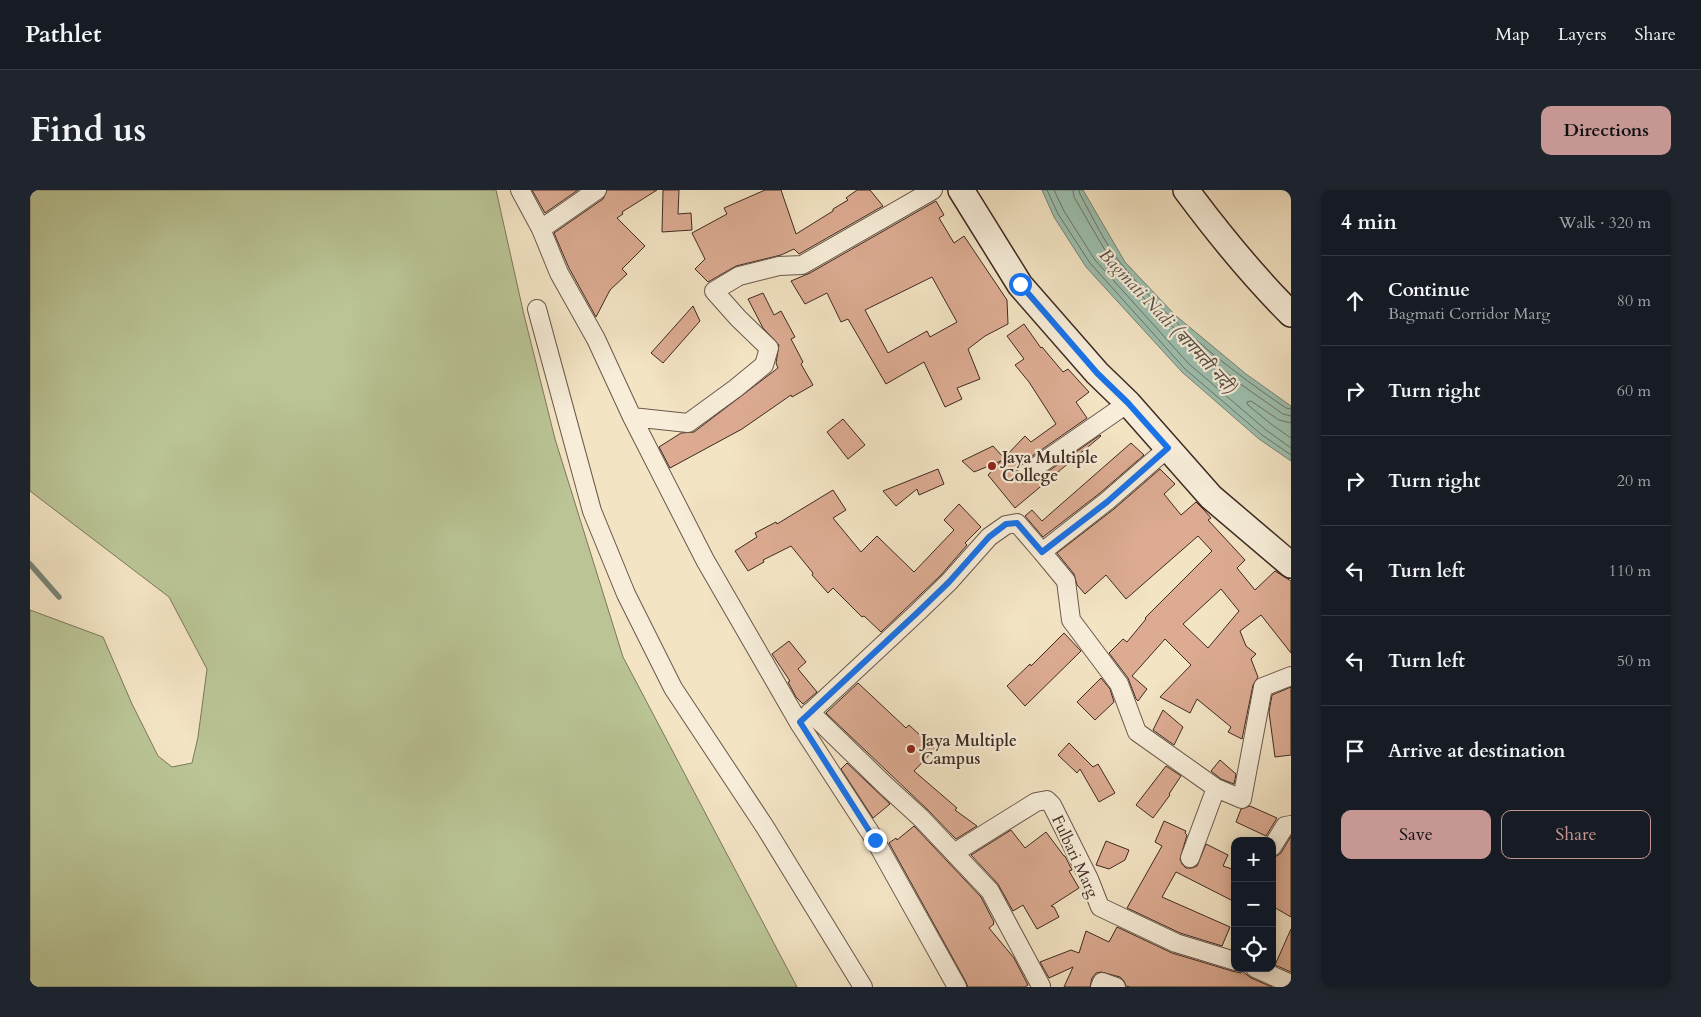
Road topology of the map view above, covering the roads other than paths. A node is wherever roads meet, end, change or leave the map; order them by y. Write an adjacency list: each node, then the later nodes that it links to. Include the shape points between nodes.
1 (520, 190): 6 (street)
2 (597, 190): 6 (street)
3 (934, 190): 10 (street, via 802,265 779,266 739,276 714,291 769,348 764,365 688,423)
4 (961, 190): 9 (street, via 1020,284 1097,373)
5 (1186, 190): 8 (street, via 1227,243)
6 (541, 229): 10 (street, via 559,273 596,339)
7 (537, 309): 26 (street, via 592,511 626,594 674,688 765,827)
8 (1291, 314)
9 (1128, 403): 11 (street); 12 (street)
10 (632, 417): 16 (street, via 705,560)
11 (1168, 448): 13 (street, via 1107,502); 14 (street, via 1211,496)
12 (1027, 473)
13 (1042, 552): 16 (street, via 1017,523 1006,524 989,537 918,612); 17 (street, via 1066,581 1071,620 1119,684 1137,732)
14 (1291, 565)
15 (1291, 676): 17 (street, via 1263,687 1242,798)
16 (805, 717): 20 (street, via 886,786); 27 (street)
17 (1216, 788): 21 (street)
18 (1291, 825): 19 (street, via 1284,826)
19 (1276, 840)
20 (954, 853): 22 (street, Fulbari Marg, via 1036,802 1047,800 1089,879 1100,907 1176,943); 25 (street, via 990,891)
21 (1190, 858)
22 (1231, 960)
23 (1264, 972): 24 (street)
24 (1291, 984)
25 (1041, 986)
26 (863, 987)
27 (957, 987)
28 (1100, 987): 29 (street, via 1104,982)
29 (1116, 987)

